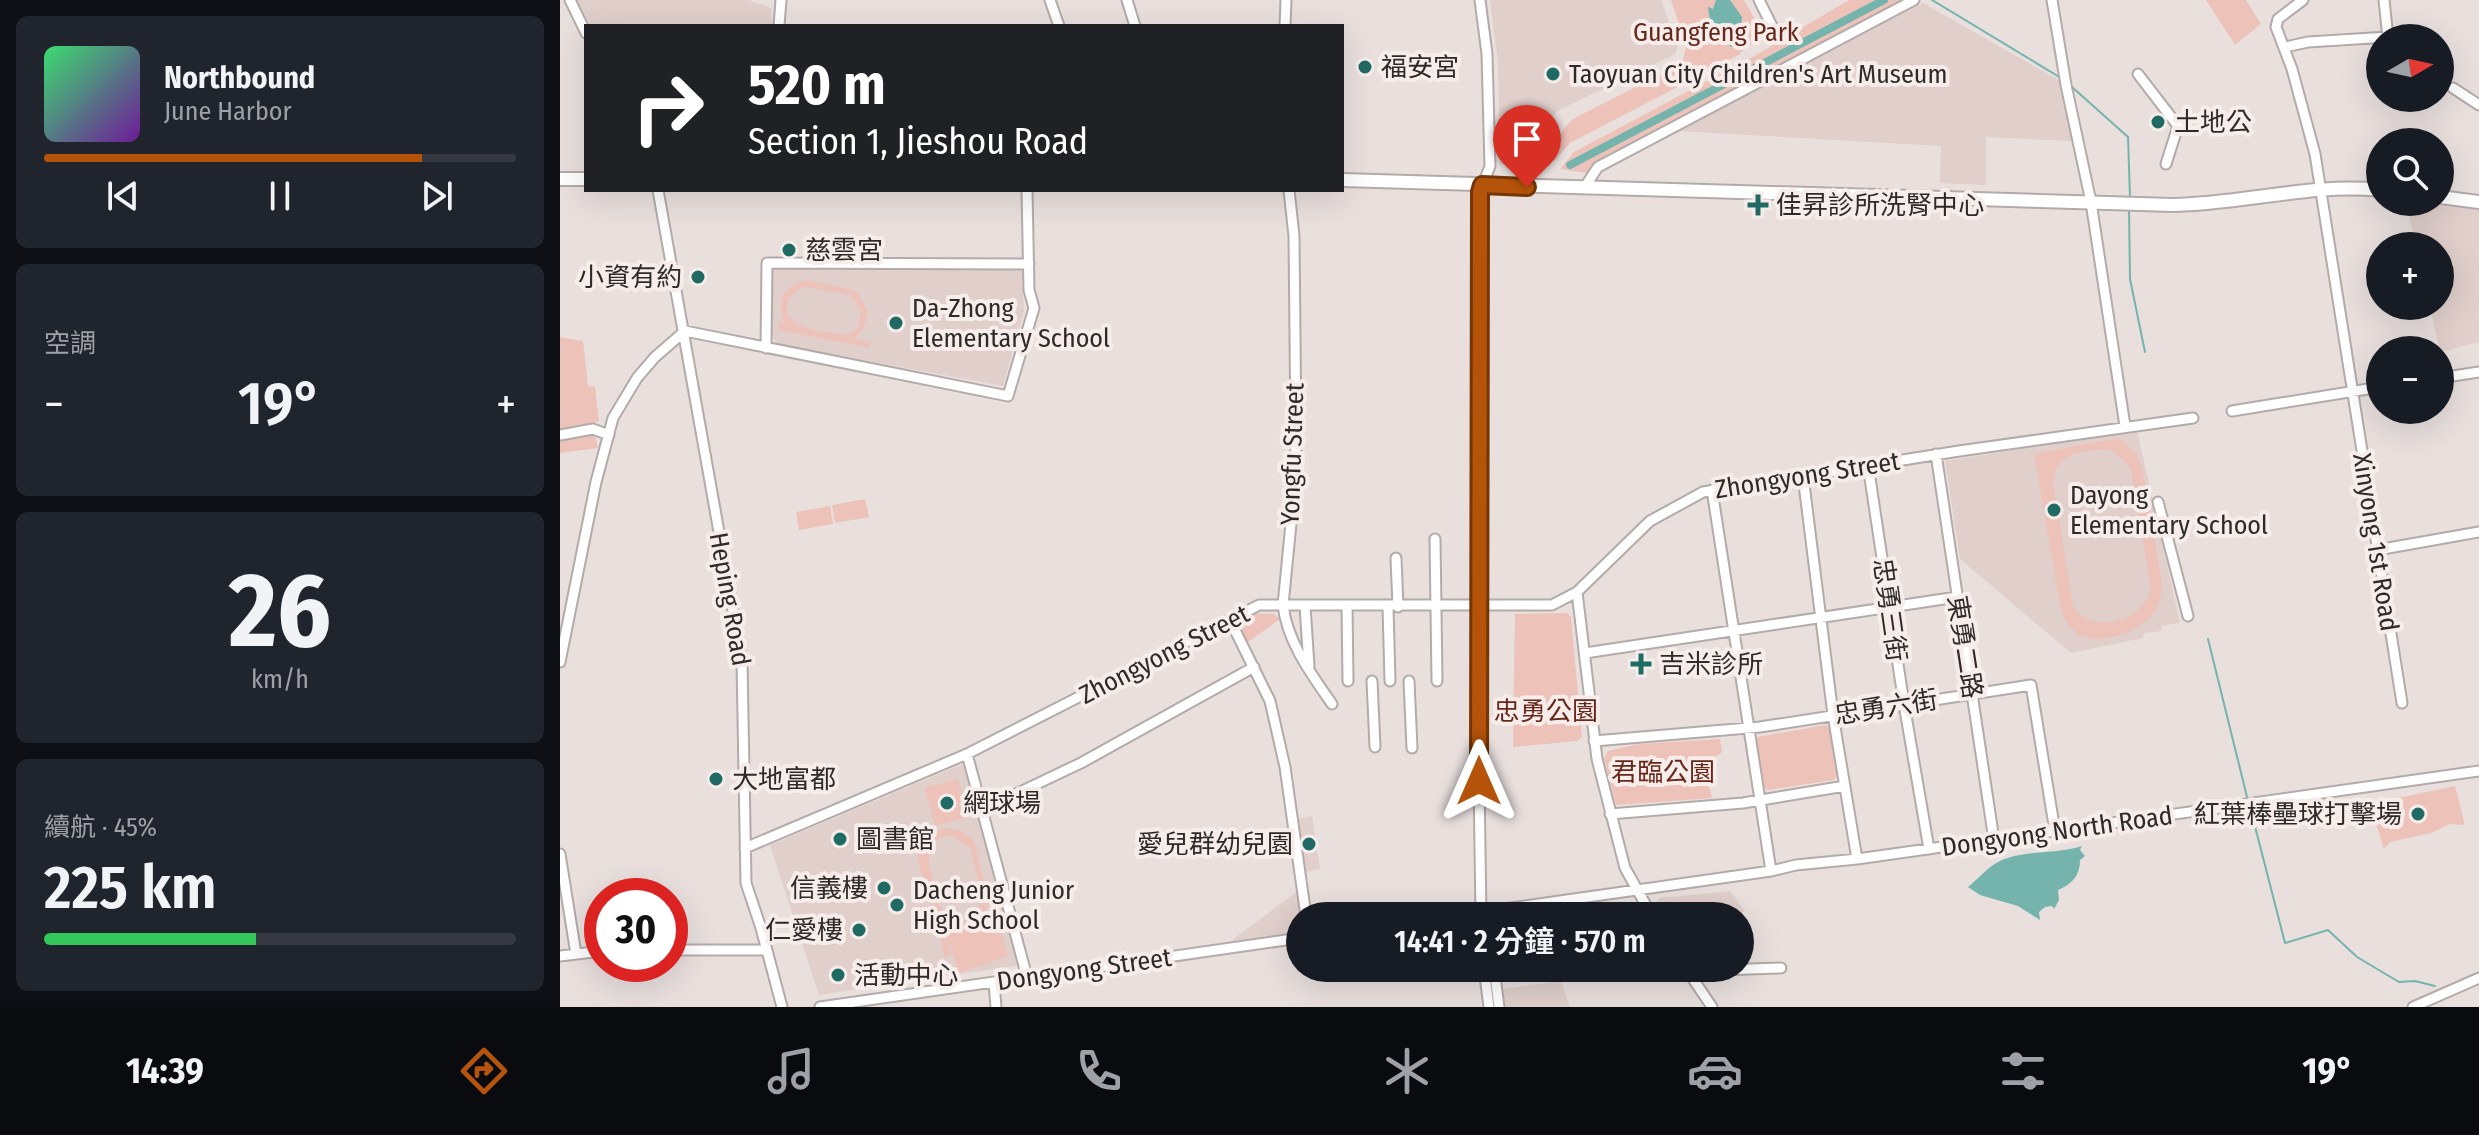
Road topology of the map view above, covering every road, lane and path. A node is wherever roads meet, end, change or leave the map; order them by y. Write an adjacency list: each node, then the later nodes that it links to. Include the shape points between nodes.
1 (570, 0): 17 (street)
2 (781, 0): 12 (street)
3 (1050, 0): 13 (street)
4 (1127, 0): 14 (street)
5 (1286, 0): 15 (street)
6 (1480, 0): 28 (street, via 1490,166)
7 (1759, 0): 18 (street)
8 (1914, 0): 29 (street, via 1598,167)
9 (2052, 0): 36 (street)
10 (2303, 0): 20 (street, Xinyong 1st Road, via 2278,19)
11 (2384, 0): 16 (street)
12 (779, 24)
13 (1058, 24)
14 (1134, 24)
15 (1285, 24)
16 (2387, 24)
17 (584, 29)
18 (1778, 38)
19 (2366, 39): 20 (street)
20 (2285, 47): 31 (street, Xinyong 1st Road, via 2308,124)
21 (2138, 74): 24 (street, via 2178,126)
22 (2454, 89): 23 (street)
23 (2479, 105)
24 (2166, 164)
25 (560, 179): 26 (main road)
26 (584, 179)
27 (1344, 180): 28 (main road)
28 (1482, 185): 29 (main road); 62 (street)
29 (1584, 188): 36 (main road)
30 (2366, 190): 31 (main road)
31 (2320, 191): 36 (main road, via 2202,205); 44 (street, Xinyong 1st Road)
32 (658, 192): 39 (street, Heping Road)
33 (1027, 192): 38 (street)
34 (1289, 192): 61 (street, Yongfu Street, via 1296,435)
35 (2454, 199): 37 (main road)
36 (2091, 202): 47 (street)
37 (2479, 202)
38 (1029, 264): 40 (street, via 767,263); 40 (street, via 1034,308 1008,396)
39 (685, 331): 40 (street); 49 (street, via 637,378); 98 (street, Heping Road, via 742,661)
40 (766, 348)
41 (2479, 372): 42 (street)
42 (2454, 376)
43 (2366, 389): 44 (street)
44 (2352, 391): 45 (street); 57 (street, Xinyong 1st Road)
45 (2232, 411)
46 (2193, 418): 47 (street, Zhongyong Street)
47 (2125, 426): 50 (street, Zhongyong Street)
48 (560, 435): 49 (street, via 593,429)
49 (609, 435): 73 (street)
50 (1936, 454): 51 (street, Zhongyong Street); 60 (street, 東勇二路)
51 (1868, 465): 52 (street, Zhongyong Street); 66 (street, 忠勇三街)
52 (1803, 476): 53 (street, Zhongyong Street); 69 (street)
53 (1712, 490): 59 (street, Zhongyong Street, via 1650,521); 71 (street)
54 (2158, 502): 68 (street)
55 (2479, 532): 57 (street)
56 (1435, 539): 65 (street)
57 (2377, 550): 82 (street, Xinyong 1st Road)
58 (1396, 558): 67 (street)
59 (1577, 592): 62 (street, Zhongyong Street, via 1552,605); 72 (street)
60 (1957, 597): 66 (street); 81 (street, 東勇二路)
61 (1283, 605): 63 (street, Zhongyong Street); 70 (street, Zhongyong Street, via 1259,605); 75 (street, Yongfu Street)
62 (1479, 605): 65 (street, Zhongyong Street); 105 (street)
63 (1305, 606): 64 (street, Zhongyong Street); 75 (street)
64 (1347, 606): 67 (street, Zhongyong Street); 76 (street)
65 (1436, 606): 67 (street, Zhongyong Street); 80 (street)
66 (1889, 606): 69 (street); 84 (street, 忠勇三街)
67 (1393, 607): 78 (street)
68 (2188, 616)
69 (1820, 617): 71 (street); 85 (street)
70 (1230, 620): 74 (street); 90 (street, Zhongyong Street)
71 (1733, 631): 72 (street); 86 (street)
72 (1585, 653): 87 (street)
73 (560, 662)
74 (1254, 667): 94 (street, via 1081,763); 104 (street, via 1270,701 1285,767)
75 (1309, 667): 83 (street, Yongfu Street)
76 (1348, 681)
77 (1372, 681): 88 (street)
78 (1390, 681)
79 (1409, 681): 89 (street)
80 (1437, 681)
81 (1972, 693): 84 (street, 忠勇六街); 96 (street, 忠勇六街, via 2031,685); 97 (street, 東勇二路)
82 (2402, 703)
83 (1332, 704)
84 (1904, 704): 85 (street, 忠勇六街); 99 (street, 忠勇三街)
85 (1833, 715): 86 (street, 忠勇六街); 92 (street)
86 (1748, 728): 87 (street, 忠勇六街); 93 (street)
87 (1594, 741): 95 (street)
88 (1375, 747)
89 (1412, 748)
90 (967, 754): 94 (street); 98 (street, Zhongyong Street)
91 (2479, 771): 96 (street, Dongyong North Road)
92 (1845, 786): 93 (street); 101 (street)
93 (1759, 801): 95 (street); 102 (street)
94 (982, 810): 116 (street)
95 (1610, 814): 103 (street)
96 (2055, 831): 97 (street, Dongyong North Road)
97 (1994, 840): 99 (street, Dongyong North Road)
98 (745, 848): 110 (street, Heping Road, via 746,883)
99 (1929, 849): 101 (street, Dongyong North Road)
100 (560, 854): 112 (street)
101 (1857, 859): 102 (street, Dongyong North Road)
102 (1771, 871): 103 (street, Dongyong North Road)
103 (1635, 890): 106 (street); 107 (street)
104 (1304, 902)
105 (1483, 902)
106 (1552, 902)
107 (1643, 902)
108 (1286, 940): 116 (street, Dongyong Street)
109 (688, 950): 110 (street)
110 (766, 950): 122 (street, Heping Road)
111 (584, 953): 112 (street)
112 (576, 954): 113 (street)
113 (560, 956)
114 (1781, 968): 115 (street)
115 (1754, 969)
116 (1027, 977): 118 (street, Dongyong Street)
117 (2479, 978): 128 (street)
118 (994, 982): 123 (street, Dongyong Street); 124 (street)
119 (1486, 982): 125 (street)
120 (1496, 982): 126 (street)
121 (1695, 982): 127 (street)
122 (782, 1007)
123 (820, 1007)
124 (996, 1007)
125 (1489, 1007)
126 (1499, 1007)
127 (1712, 1007)
128 (2413, 1007)

